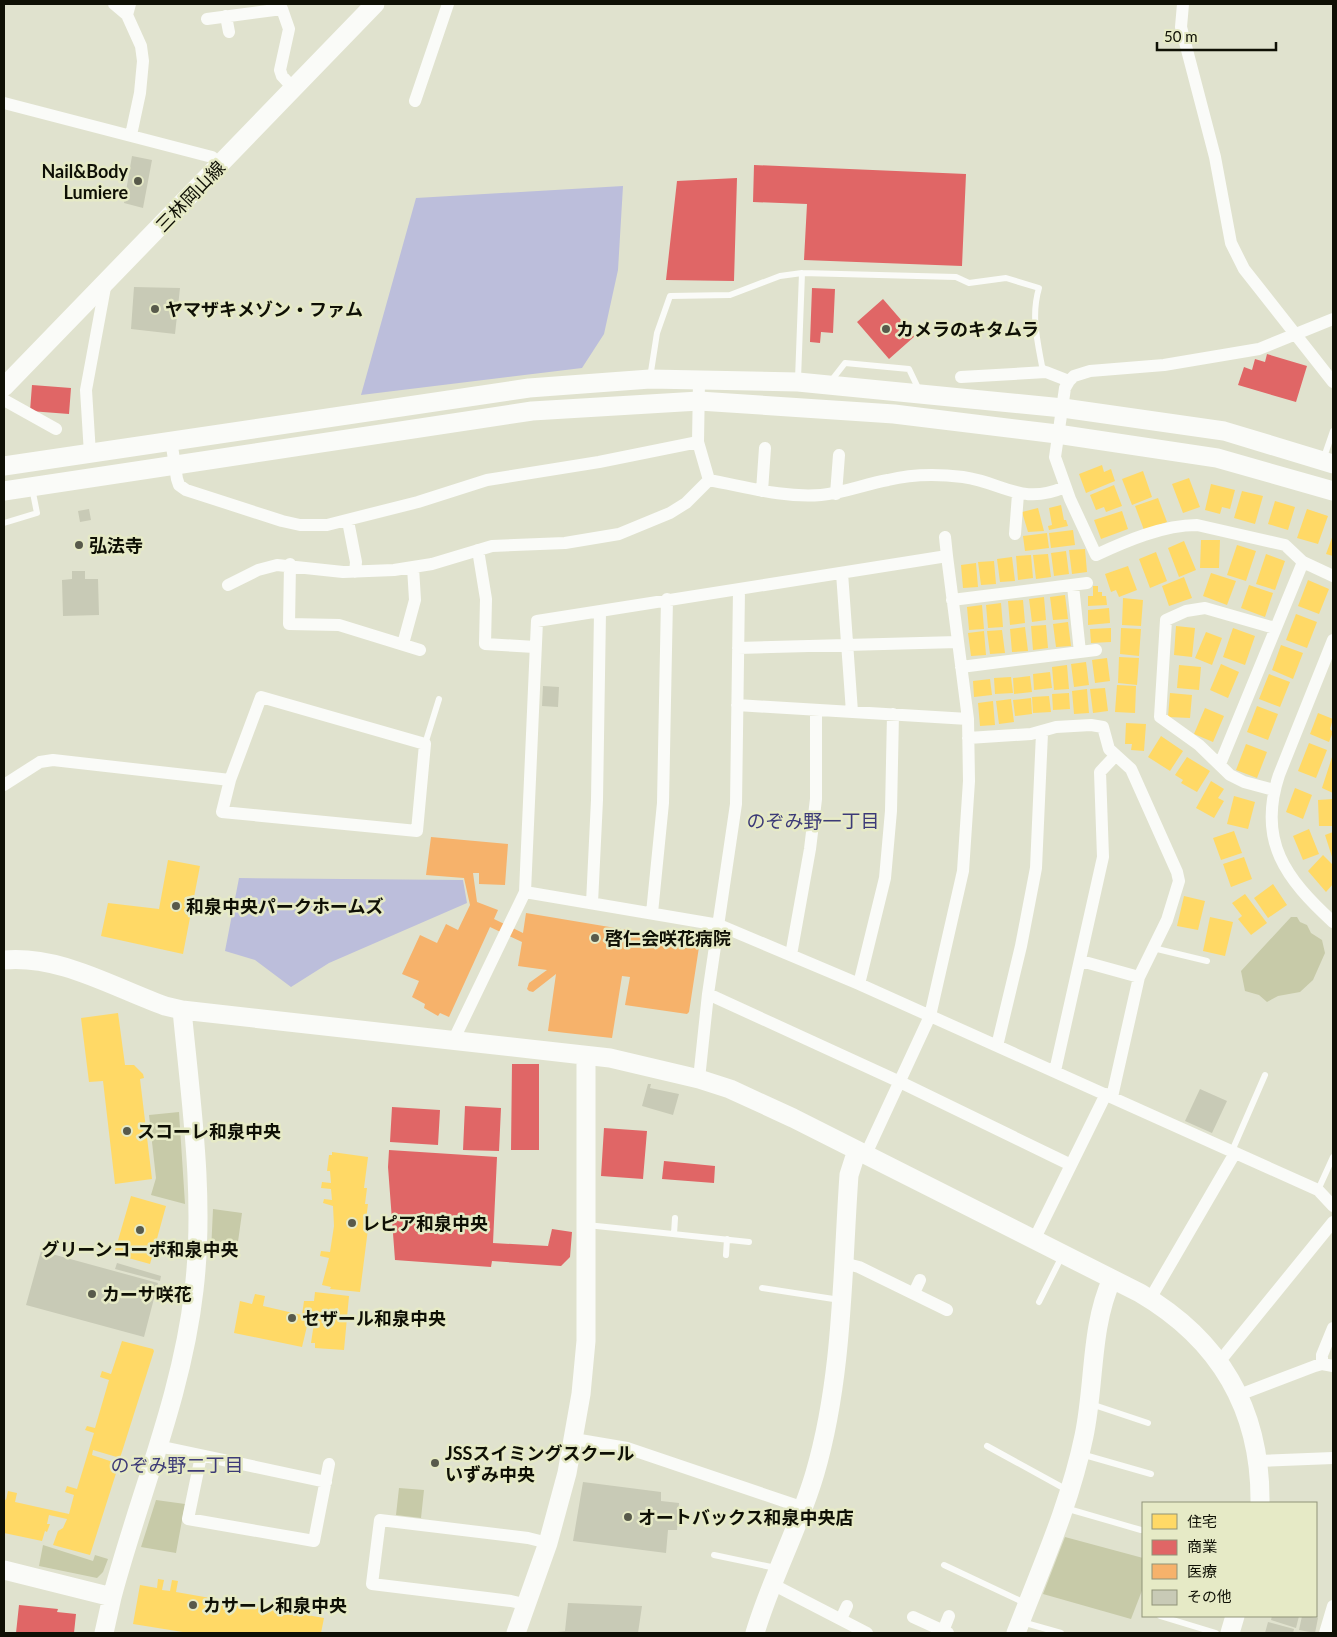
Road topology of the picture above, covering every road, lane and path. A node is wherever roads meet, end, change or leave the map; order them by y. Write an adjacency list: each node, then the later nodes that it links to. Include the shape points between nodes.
1 (114, 4): 6 (street)
2 (375, 4): 10 (street, 三林岡山線)
3 (448, 4): 11 (street)
4 (1183, 4): 18 (street, via 1181,27 1216,157 1231,243 1244,269)
5 (283, 6): 7 (street); 10 (street, via 289,29 280,70)
6 (128, 10): 13 (street, via 143,61)
7 (226, 16): 8 (street); 9 (street)
8 (207, 19)
9 (228, 32)
10 (293, 88): 14 (street, 三林岡山線)
11 (415, 101)
12 (4, 103): 13 (street)
13 (131, 135): 14 (street, via 212,157)
14 (220, 165): 16 (street, 三林岡山線)
15 (802, 273): 19 (lane, via 956,277 969,283 1006,278 1039,288 1034,305 1035,323 1042,366); 21 (lane, via 780,276 730,295 670,296 657,333); 24 (lane)
16 (106, 282): 26 (street, 三林岡山線); 36 (street, via 86,390)
17 (1333, 319): 18 (street)
18 (1296, 335): 23 (street, via 1259,349 1164,365 1090,371); 25 (street)
19 (1046, 372): 20 (street); 23 (street)
20 (961, 378)
21 (650, 379): 22 (street); 33 (street, via 529,388)
22 (699, 381): 24 (street); 28 (street)
23 (1069, 381): 29 (street)
24 (798, 382): 29 (street)
25 (1333, 382)
26 (4, 387)
27 (4, 400): 30 (street)
28 (698, 401): 32 (street, via 894,414); 34 (street); 39 (street, via 532,411)
29 (1063, 408): 32 (street); 38 (street, via 1224,432)
30 (56, 429)
31 (1333, 432): 38 (lane)
32 (1057, 434): 43 (street, via 1054,457); 46 (street, via 1217,458)
33 (171, 440): 36 (street); 39 (street)
34 (698, 442): 41 (street); 49 (street, via 487,480)
35 (765, 448): 45 (street)
36 (90, 454): 40 (street)
37 (839, 455): 47 (street)
38 (1328, 462)
39 (174, 464): 42 (street); 49 (street, via 179,485 186,490 300,525 327,526)
40 (4, 466)
41 (709, 480): 45 (street); 53 (street, via 686,503 670,513 619,534 565,542 515,543)
42 (32, 487): 44 (street); 50 (lane, via 37,513)
43 (1065, 487): 48 (street, via 1041,494); 55 (street, via 1096,555 1119,544 1182,525 1197,525 1285,545)
44 (4, 491)
45 (762, 491): 47 (street, via 799,496)
46 (1333, 491)
47 (836, 494): 48 (street, via 904,477 941,475 965,477)
48 (1018, 494): 51 (street)
49 (348, 521): 58 (street)
50 (4, 523)
51 (1016, 534)
52 (945, 537): 54 (street)
53 (478, 550): 57 (street); 73 (street, via 486,599 485,644)
54 (948, 556): 59 (street); 66 (street)
55 (1303, 562): 60 (street); 68 (street)
56 (290, 564): 58 (street); 62 (street, via 258,570); 71 (street, via 289,624 339,626)
57 (413, 567): 58 (street); 71 (street, via 415,600)
58 (355, 572)
59 (842, 573): 64 (street); 72 (street)
60 (1333, 576)
61 (1087, 583): 63 (street)
62 (228, 585)
63 (1072, 586): 66 (street); 77 (street)
64 (739, 590): 65 (street); 74 (street)
65 (667, 599): 67 (street); 95 (street, via 663,803)
66 (952, 600): 70 (street)
67 (600, 612): 73 (street, via 536,621); 94 (street)
68 (1275, 628): 89 (street); 89 (street, via 1206,608 1186,610 1166,620 1160,717)
69 (1333, 640): 92 (street)
70 (958, 642): 72 (street); 78 (street)
71 (402, 644): 75 (street)
72 (847, 645): 74 (street); 82 (street)
73 (535, 647): 93 (street)
74 (738, 648): 80 (street)
75 (420, 650)
76 (1096, 650): 77 (street)
77 (1080, 652): 78 (street)
78 (961, 668): 84 (street)
79 (439, 699): 87 (lane)
80 (737, 704): 81 (street); 97 (street, via 736,804)
81 (816, 710): 82 (street); 99 (street, via 816,799)
82 (852, 712): 83 (street)
83 (893, 714): 84 (street); 104 (street, via 891,811 885,878)
84 (968, 719): 86 (street)
85 (1042, 733): 86 (street); 88 (street, via 1056,727 1103,727 1109,749); 109 (street, via 1036,868)
86 (968, 738): 107 (street, via 969,781 963,871)
87 (425, 744): 90 (street, via 261,697); 90 (street, via 417,831 222,812)
88 (1115, 756): 98 (street, via 1131,769 1179,881 1167,920); 101 (street, via 1100,772 1103,857)
89 (1220, 764): 92 (street, via 1230,775 1244,782)
90 (230, 780): 91 (street, via 53,760 40,762)
91 (4, 785)
92 (1274, 790): 96 (street, via 1272,821 1282,862 1301,891)
93 (525, 892): 94 (street); 108 (street)
94 (592, 903): 95 (street)
95 (652, 913): 97 (street)
96 (1333, 922)
97 (719, 925): 99 (street); 105 (street)
98 (1153, 948): 102 (lane); 103 (street)
99 (791, 955): 104 (street)
100 (4, 960): 106 (street, via 48,961)
101 (1081, 961): 103 (street); 111 (street)
102 (1207, 961)
103 (1139, 977): 115 (street)
104 (860, 984): 107 (street)
105 (708, 994): 113 (street); 114 (street)
106 (182, 1010): 108 (street); 147 (street, via 198,1186 198,1236 194,1290 182,1359)
107 (930, 1016): 109 (street); 114 (street)
108 (454, 1039): 110 (street)
109 (997, 1046): 111 (street)
110 (586, 1056): 113 (street, via 634,1062); 124 (street)
111 (1055, 1071): 115 (street)
112 (1265, 1075): 117 (lane)
113 (698, 1079): 116 (street, via 739,1093)
114 (900, 1082): 116 (street); 119 (street)
115 (1109, 1096): 117 (street); 119 (street)
116 (861, 1152): 127 (street); 131 (street, via 850,1169)
117 (1234, 1152): 120 (street); 136 (street)
118 (1333, 1157): 120 (lane)
119 (1071, 1165): 127 (street)
120 (1318, 1190): 121 (street)
121 (1333, 1206)
122 (675, 1218): 125 (lane)
123 (1333, 1222): 141 (street)
124 (586, 1225): 125 (lane); 146 (street, via 586,1341)
125 (674, 1234): 126 (lane)
126 (727, 1239): 128 (lane); 130 (lane)
127 (1034, 1240): 129 (street)
128 (749, 1242)
129 (1063, 1254): 132 (street); 138 (lane)
130 (726, 1255)
131 (843, 1263): 135 (street, via 859,1266); 137 (street)
132 (1112, 1279): 136 (street); 144 (street, via 1100,1312)
133 (920, 1280): 135 (street)
134 (762, 1288): 137 (lane)
135 (914, 1293): 139 (street)
136 (1150, 1298): 141 (street, via 1178,1319)
137 (841, 1300): 158 (street, via 826,1429)
138 (1039, 1302)
139 (947, 1310)
140 (1333, 1328): 142 (street, via 1322,1356)
141 (1219, 1360): 143 (street)
142 (1328, 1365): 143 (street)
143 (1239, 1395): 152 (street)
144 (1089, 1404): 145 (lane); 149 (street)
145 (1148, 1423)
146 (574, 1439): 158 (street, via 627,1448); 160 (street)
147 (158, 1446): 150 (street); 165 (street)
148 (987, 1446): 156 (lane)
149 (1080, 1454): 154 (lane); 156 (street)
150 (201, 1456): 155 (street); 155 (street, via 188,1519 314,1542)
151 (1333, 1458): 152 (street)
152 (1258, 1461): 157 (street)
153 (329, 1464): 155 (street)
154 (1151, 1474)
155 (326, 1482)
156 (1067, 1500): 159 (lane); 174 (street)
157 (1260, 1502)
158 (804, 1508): 164 (street)
159 (1142, 1530)
160 (548, 1543): 166 (street); 166 (street, via 380,1520 372,1584)
161 (714, 1555): 164 (lane)
162 (944, 1565): 174 (lane)
163 (4, 1570): 165 (street)
164 (777, 1577): 173 (street); 178 (street)
165 (112, 1598): 176 (street)
166 (528, 1605): 177 (street)
167 (848, 1606): 173 (street)
168 (1333, 1606): 183 (street)
169 (949, 1616): 175 (street)
170 (913, 1617): 175 (street)
171 (1163, 1617): 181 (lane)
172 (1235, 1617): 182 (street)
173 (840, 1619): 179 (street)
174 (1021, 1620): 180 (lane)
175 (945, 1632)
176 (104, 1633)
177 (516, 1633)
178 (755, 1633)
179 (867, 1633)
180 (1061, 1633)
181 (1216, 1633)
182 (1230, 1633)
183 (1325, 1633)

